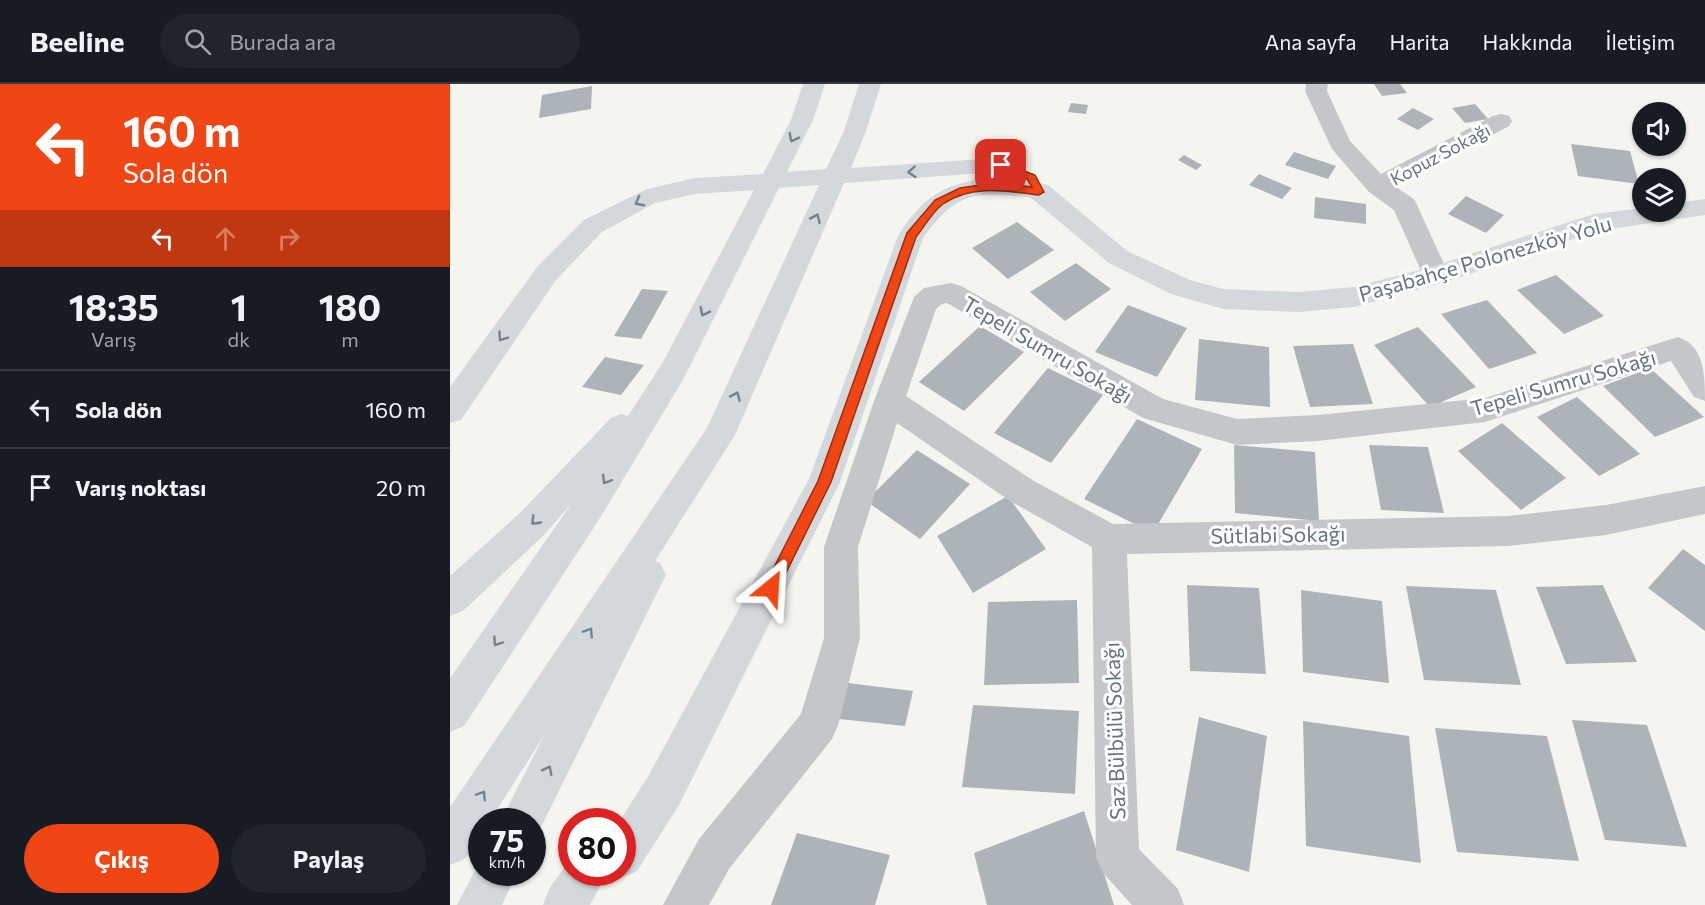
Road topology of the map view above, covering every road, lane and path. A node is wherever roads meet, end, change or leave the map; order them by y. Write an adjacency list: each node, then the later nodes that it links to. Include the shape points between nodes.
1 (814, 84): 11 (main road, one-way to 11, via 802,120)
2 (870, 84): 15 (main road, one-way to 2, via 855,131)
3 (1317, 84): 5 (street, Kopuz Sokağı, via 1316,91 1340,144)
4 (1501, 121): 5 (street, Kopuz Sokağı)
5 (1378, 186): 10 (street, Kopuz Sokağı, via 1405,205)
6 (1039, 192): 10 (main road, Paşabahçe Polonezköy Yolu, via 1118,257 1181,287 1224,299 1299,303 1354,297); 14 (main road, Paşabahçe Polonezköy Yolu, one-way to 14, via 1031,177 1001,165 695,186 647,197 593,226 547,273); 18 (main road, via 994,186 964,190 939,202 911,236 824,482)
7 (1705, 207): 8 (main road, Paşabahçe Polonezköy Yolu)
8 (1686, 210)
9 (1632, 217): 10 (main road, Paşabahçe Polonezköy Yolu, via 1594,223)
10 (1436, 275)
11 (674, 370): 19 (main road, one-way to 19, via 532,524); 20 (main road, one-way to 20, via 588,508)
12 (1705, 389): 13 (street, Tepeli Sumru Sokağı, via 1678,348 1485,410 1318,428 1237,432 1154,410 951,293 934,295 924,304)
13 (889, 401): 17 (street, via 1022,491); 31 (street, Tepeli Sumru Sokağı, via 841,547 842,638 818,725 714,854)
14 (450, 411)
15 (719, 435): 21 (main road, one-way to 15); 24 (main road, one-way to 15)
16 (1705, 500): 17 (street, Sütlabi Sokağı, via 1606,520 1508,531)
17 (1109, 539): 32 (street, Saz Bülbülü Sokağı, via 1118,858)
18 (782, 568): 22 (main road); 23 (main road, via 664,790)
19 (450, 599)
20 (450, 712)
21 (528, 808)
22 (627, 808)
23 (636, 834)
24 (450, 844)
25 (488, 886): 28 (main road)
26 (577, 886): 29 (main road)
27 (603, 886): 30 (main road)
28 (479, 905)
29 (565, 905)
30 (591, 905)
31 (685, 905)
32 (1162, 905)

